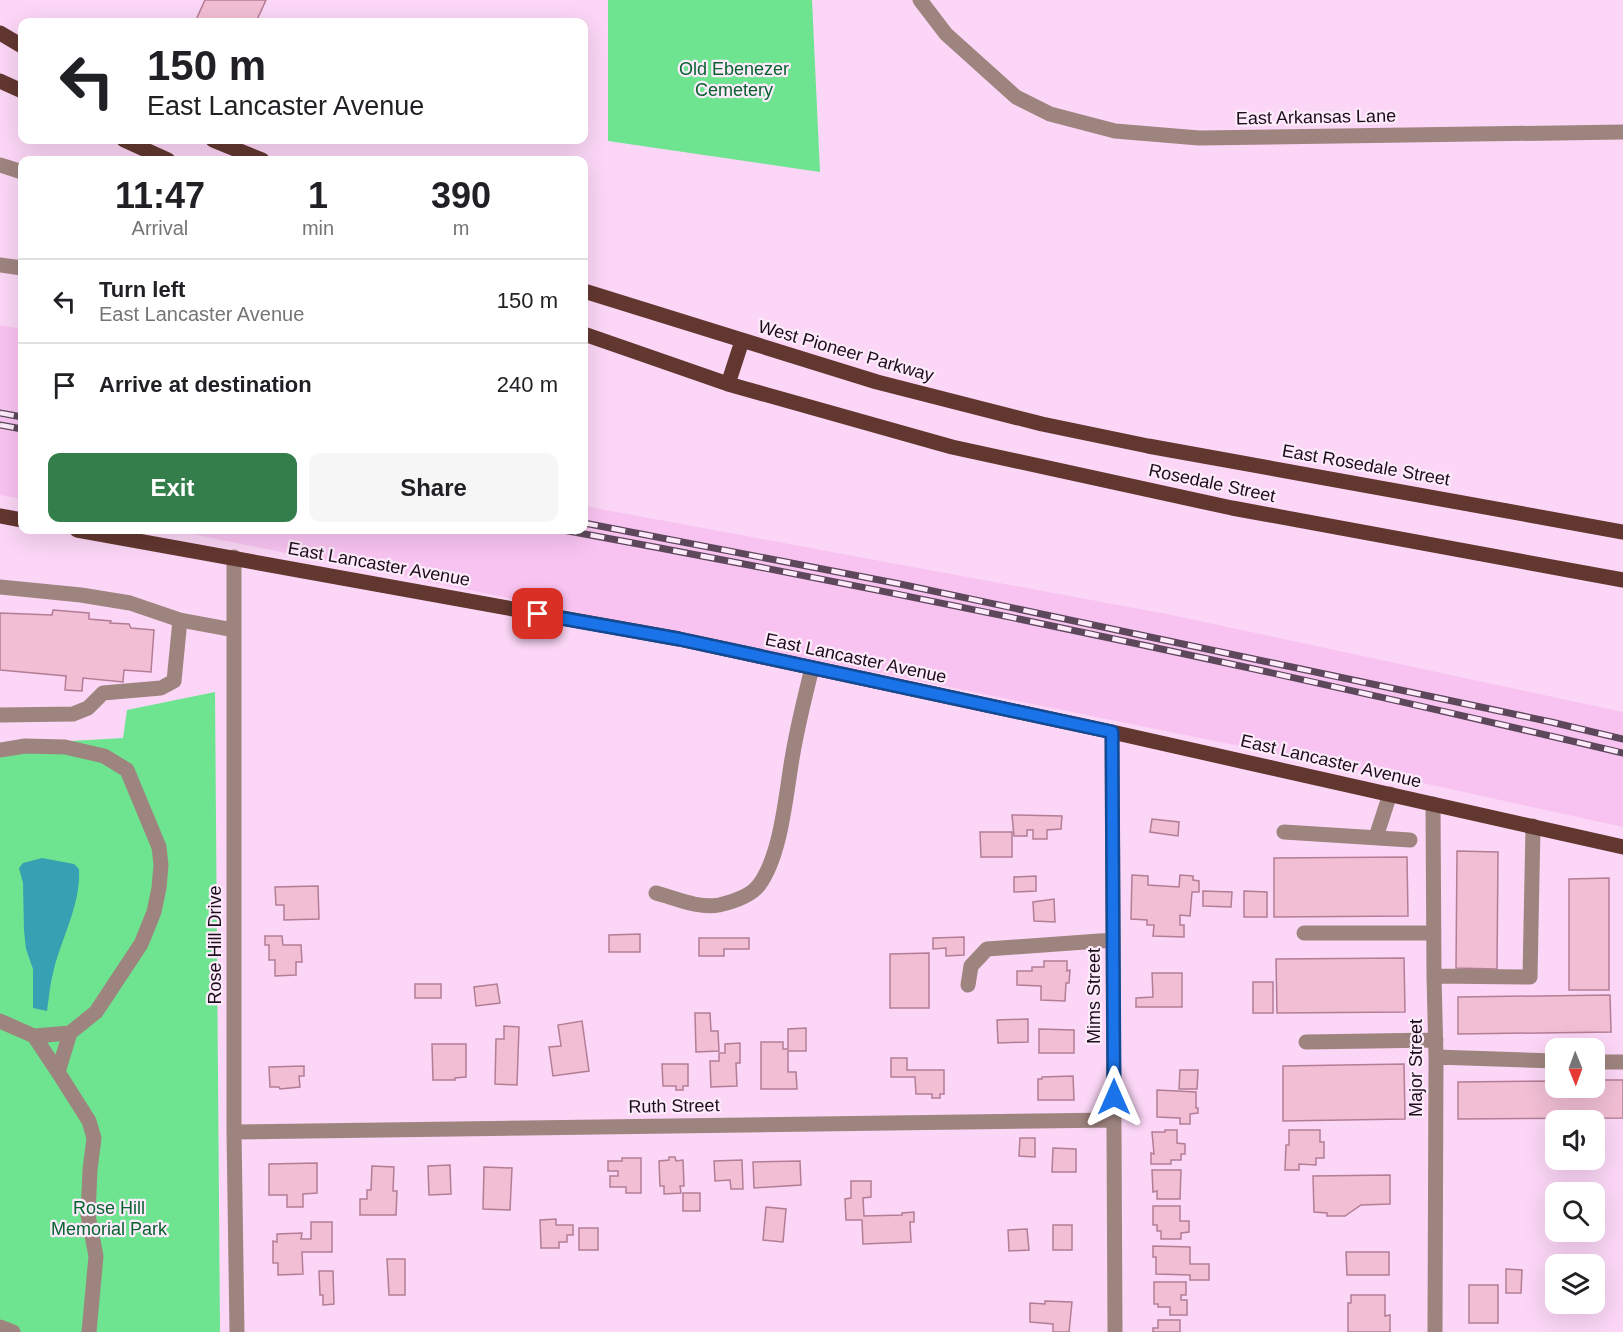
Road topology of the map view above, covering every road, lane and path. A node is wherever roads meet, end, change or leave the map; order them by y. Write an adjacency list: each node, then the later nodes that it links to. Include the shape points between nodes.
1 (920, 0): 6 (street, East Arkansas Lane, via 946,34 1016,97 1050,114 1115,131 1199,138)
2 (0, 33): 3 (main road)
3 (18, 44)
4 (0, 81): 5 (main road)
5 (18, 89)
6 (1623, 132)
7 (133, 144): 9 (main road)
8 (223, 144): 10 (main road)
9 (159, 156)
10 (251, 156)
11 (0, 165): 12 (street)
12 (18, 171)
13 (0, 265): 14 (street)
14 (18, 267)
15 (588, 292): 17 (main road, West Pioneer Parkway)
16 (588, 335): 18 (main road)
17 (742, 341): 18 (main road); 19 (main road, West Pioneer Parkway, via 877,382)
18 (728, 384): 25 (main road, Rosedale Street, via 952,447 1232,508)
19 (1102, 436): 22 (main road, East Rosedale Street)
20 (0, 516): 21 (main road)
21 (18, 519)
22 (1623, 532)
23 (100, 534): 24 (main road, East Lancaster Avenue)
24 (234, 557): 28 (street, Rose Hill Drive); 29 (main road, East Lancaster Avenue, via 667,637)
25 (1623, 580)
26 (0, 587): 27 (street, via 130,603)
27 (180, 620): 28 (street); 30 (street, via 174,681 167,685 103,693 88,708 73,714)
28 (234, 630): 57 (street, Rose Hill Drive)
29 (812, 668): 31 (main road, East Lancaster Avenue); 40 (street, via 777,842 758,887 716,906)
30 (0, 715)
31 (1112, 732): 33 (main road, East Lancaster Avenue); 43 (street, Mims Street)
32 (0, 750): 47 (street, via 65,747 104,756 127,770 159,847 159,888 141,944 96,1012)
33 (1390, 794): 34 (main road, East Lancaster Avenue); 37 (street)
34 (1433, 804): 35 (main road, East Lancaster Avenue); 42 (street, Major Street)
35 (1533, 826): 39 (main road, East Lancaster Avenue); 44 (street, via 1530,977)
36 (1284, 832): 37 (street)
37 (1376, 837): 38 (street)
38 (1410, 840)
39 (1623, 847)
40 (656, 893)
41 (1304, 933): 42 (street)
42 (1434, 933): 44 (street, Major Street)
43 (1113, 940): 45 (street, via 987,949 971,966); 56 (street, Mims Street)
44 (1434, 976): 49 (street, Major Street)
45 (968, 986)
46 (0, 1021): 48 (street)
47 (70, 1033): 48 (street); 55 (street)
48 (34, 1036): 55 (street)
49 (1436, 1040): 50 (street); 51 (street, Major Street)
50 (1306, 1042)
51 (1436, 1058): 52 (street); 63 (street, Major Street)
52 (1545, 1061)
53 (1605, 1062): 54 (street)
54 (1623, 1062)
55 (58, 1072): 59 (street, via 89,1121 94,1138 88,1215 96,1256)
56 (1114, 1120): 57 (street, Ruth Street); 62 (street, Mims Street)
57 (234, 1132): 61 (street, Rose Hill Drive)
58 (0, 1327): 60 (street)
59 (88, 1331)
60 (13, 1332)
61 (237, 1332)
62 (1115, 1332)
63 (1435, 1332)

